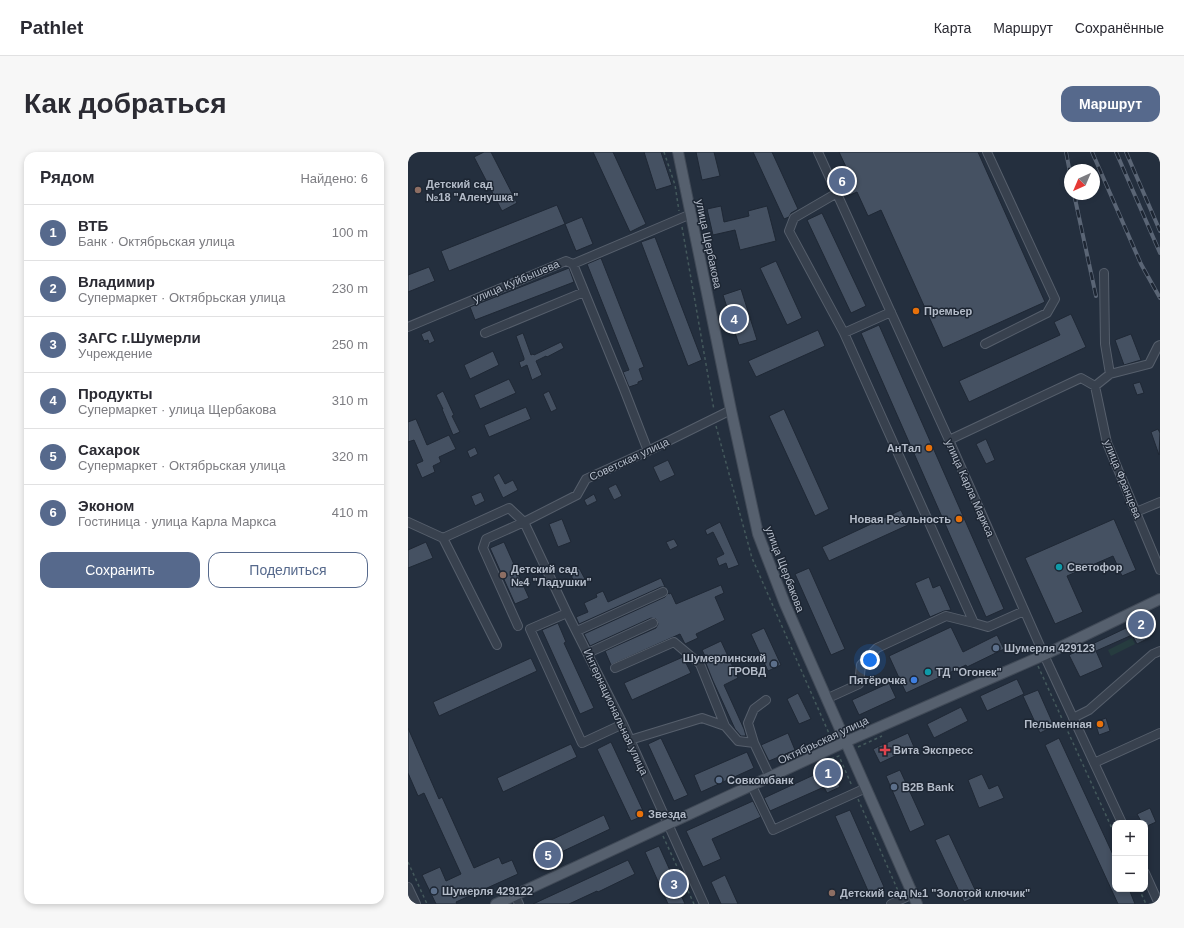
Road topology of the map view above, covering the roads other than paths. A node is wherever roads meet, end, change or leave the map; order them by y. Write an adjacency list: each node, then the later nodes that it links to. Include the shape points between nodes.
1 (678, 152): 5 (main road, улица Щербакова)
2 (818, 152): 4 (street, улица Карла Маркса)
3 (988, 152): 13 (street, via 1054,299 1047,313)
4 (837, 193): 9 (street, улица Карла Маркса); 11 (street, via 794,218 789,231)
5 (690, 214): 6 (street, улица Куйбышева); 17 (main road, улица Щербакова)
6 (573, 264): 8 (street); 10 (street, улица Куйбышева, via 566,260)
7 (1104, 272): 15 (street, via 1105,344)
8 (584, 292): 12 (street); 19 (street)
9 (891, 312): 11 (street); 18 (street, улица Карла Маркса)
10 (408, 327)
11 (844, 333): 31 (street)
12 (485, 334)
13 (986, 344)
14 (1160, 345): 15 (street, via 1149,364)
15 (1110, 374): 16 (street)
16 (1096, 386): 18 (street, via 1081,378); 21 (street, улица Францева, via 1107,443)
17 (731, 410): 19 (street, Советская улица); 39 (main road, улица Щербакова, via 758,534)
18 (949, 440): 28 (street, улица Карла Маркса)
19 (648, 451): 23 (street, Советская улица, via 586,479 577,495)
20 (1160, 502): 21 (street)
21 (1136, 512): 25 (street, улица Францева)
22 (408, 522): 24 (street)
23 (524, 522): 24 (street, via 510,508); 29 (street, Интернациональная улица); 32 (street, Советская улица, via 486,539 483,548)
24 (443, 538): 34 (street)
25 (1160, 570)
26 (663, 592): 33 (street)
27 (1160, 599): 37 (main road, Октябрьская улица)
28 (1024, 611): 31 (street, via 988,627); 37 (street, улица Карла Маркса)
29 (567, 612): 33 (street, Интернациональная улица); 42 (street, via 530,629 582,743)
30 (653, 623): 36 (street)
31 (974, 623): 39 (street, via 946,616 877,648 861,665 859,684)
32 (518, 626)
33 (577, 631): 36 (street, Интернациональная улица)
34 (497, 644)
35 (1160, 651): 41 (street, via 1153,654 1089,710)
36 (588, 653): 42 (street, Интернациональная улица)
37 (1044, 655): 41 (street, улица Карла Маркса); 47 (main road, Октябрьская улица)
38 (615, 668): 43 (street, via 674,642 700,664)
39 (826, 699): 47 (main road, улица Щербакова)
40 (766, 700): 46 (street, via 754,709 748,723)
41 (1072, 718): 48 (street, улица Карла Маркса)
42 (623, 724): 45 (street, Интернациональная улица)
43 (725, 726): 45 (street, via 702,718); 46 (street, via 738,741)
44 (1160, 733): 48 (street)
45 (630, 740): 53 (street, Интернациональная улица)
46 (754, 744): 49 (street)
47 (847, 747): 49 (main road, Октябрьская улица); 51 (main road, улица Щербакова)
48 (1094, 763): 52 (street, улица Карла Маркса)
49 (770, 777): 50 (main road, Октябрьская улица)
50 (752, 786): 51 (street, via 773,830); 53 (main road, Октябрьская улица)
51 (866, 788): 56 (main road, улица Щербакова)
52 (1121, 820)
53 (670, 828): 57 (main road, Октябрьская улица); 60 (street, Интернациональная улица)
54 (1148, 880): 63 (street)
55 (408, 887): 58 (street)
56 (913, 894): 61 (street); 62 (main road, улица Щербакова)
57 (517, 900): 59 (main road, Октябрьская улица)
58 (416, 904)
59 (496, 904)
60 (704, 904)
61 (891, 904)
62 (917, 904)
63 (1159, 904)

